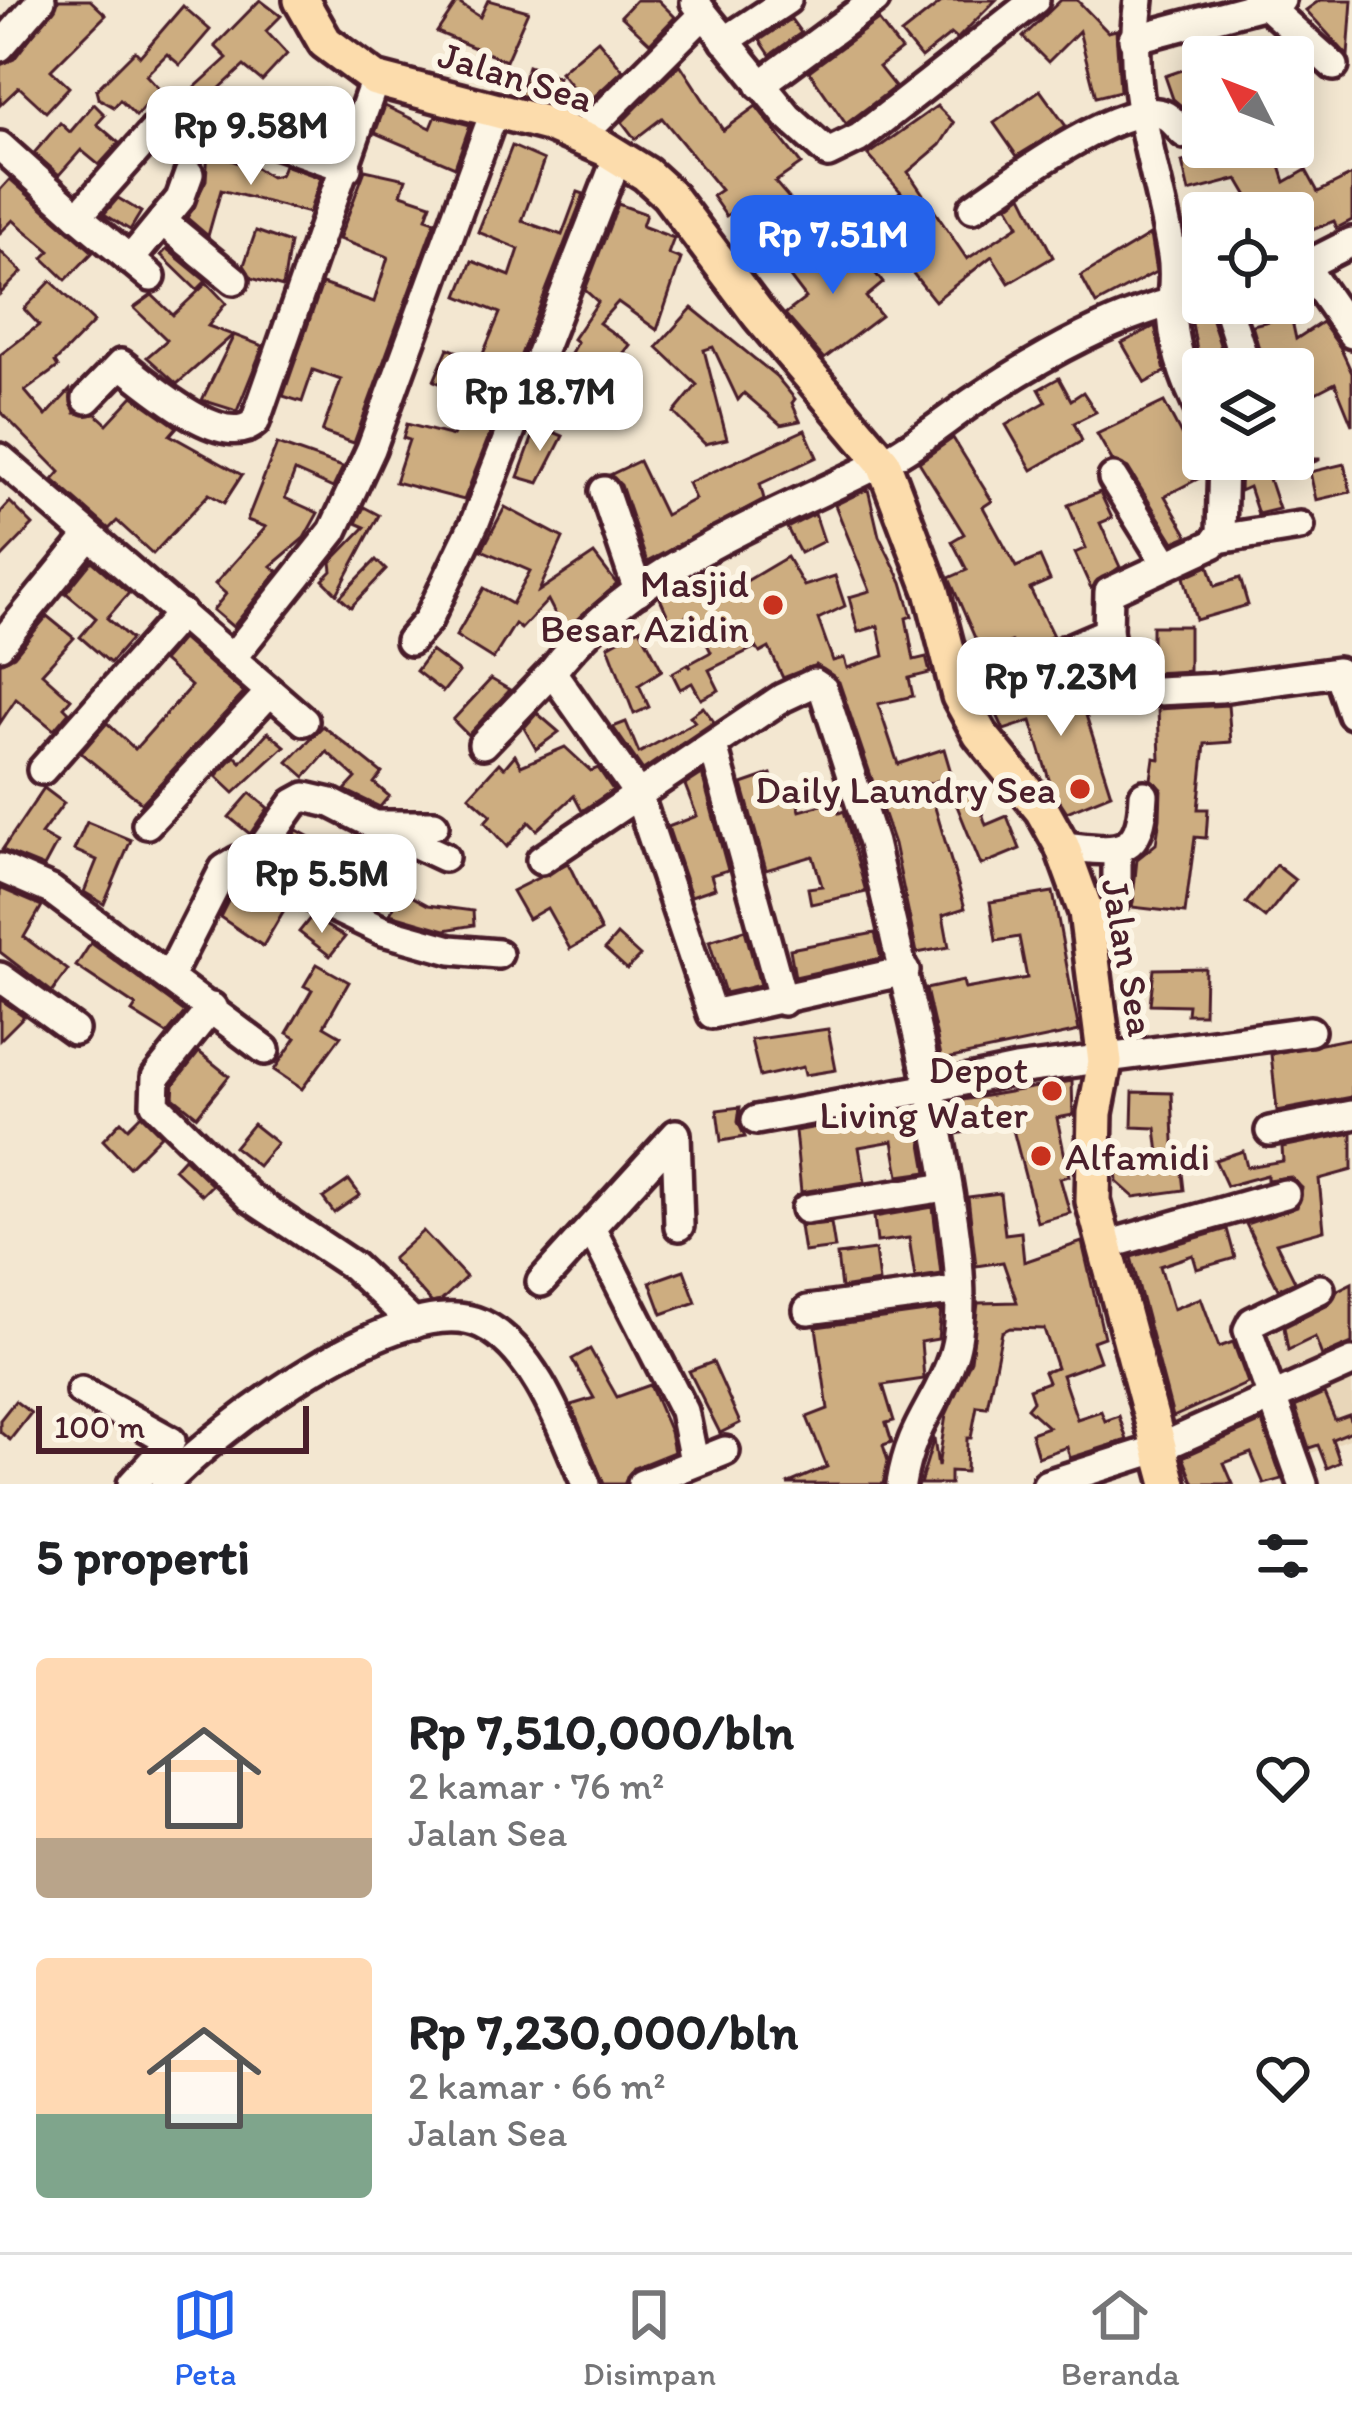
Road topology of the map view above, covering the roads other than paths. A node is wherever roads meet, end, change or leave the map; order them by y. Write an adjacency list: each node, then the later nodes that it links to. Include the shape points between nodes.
1 (41, 0): 11 (street)
2 (301, 0): 13 (main road, Jalan Sea, via 325,42)
3 (787, 0): 10 (street)
4 (874, 0): 14 (street)
5 (1035, 0): 14 (street, via 859,138 828,153)
6 (1139, 0): 9 (street)
7 (1275, 3): 9 (street); 12 (street)
8 (699, 7): 10 (street); 18 (street)
9 (1133, 39): 16 (street)
10 (724, 40): 14 (street)
11 (0, 47)
12 (1334, 66)
13 (375, 80): 15 (main road, Jalan Sea); 21 (street)
14 (760, 85)
15 (495, 110): 18 (main road, Jalan Sea); 49 (street, via 333,532)
16 (1138, 112): 17 (street, via 1164,115); 23 (street); 31 (street, via 1172,253)
17 (1182, 131)
18 (582, 136): 20 (main road, Jalan Sea)
19 (0, 146): 24 (street)
20 (618, 156): 36 (main road, Jalan Sea, via 668,194); 47 (street, via 475,522)
21 (347, 168): 24 (street, via 174,108); 34 (street, via 249,428 198,419 121,364)
22 (189, 174): 25 (street)
23 (973, 208)
24 (78, 216): 25 (street, via 140,268)
25 (162, 221): 28 (street)
26 (1352, 242): 27 (street)
27 (1314, 262)
28 (234, 280)
29 (1314, 288): 32 (street)
30 (1182, 299): 31 (street)
31 (1172, 301): 33 (street); 36 (street, via 1011,377)
32 (1352, 334)
33 (1182, 363)
34 (87, 399)
35 (0, 458): 41 (street)
36 (883, 462): 44 (street); 52 (main road, Jalan Sea, via 932,591)
37 (1113, 478): 43 (street)
38 (1222, 480): 42 (street)
39 (604, 491): 44 (street)
40 (1300, 526): 42 (street)
41 (87, 538): 45 (street); 48 (street)
42 (1218, 539): 43 (street)
43 (1166, 563): 46 (street, via 1109,592)
44 (638, 591): 50 (street)
45 (181, 613): 49 (street); 57 (street)
46 (1108, 632): 52 (street); 53 (street, via 1118,677 1135,692 1338,672)
47 (410, 641)
48 (0, 645)
49 (232, 658): 51 (street)
50 (552, 672): 55 (street); 58 (street)
51 (270, 692): 54 (street); 60 (street)
52 (958, 696): 63 (main road, Jalan Sea)
53 (1352, 714)
54 (304, 721)
55 (483, 744)
56 (713, 746): 58 (street); 71 (street, via 806,685 823,688); 74 (street)
57 (42, 770)
58 (638, 794): 66 (street); 74 (street, via 712,1014)
59 (1144, 795): 64 (street, via 1138,836)
60 (147, 824)
61 (374, 825): 62 (street); 65 (street); 67 (street, via 305,796)
62 (434, 825)
63 (1062, 846): 64 (street); 79 (main road, Jalan Sea, via 1086,912)
64 (1117, 851): 69 (street)
65 (444, 856)
66 (541, 860)
67 (250, 865): 70 (street, via 383,931); 72 (street, via 224,869)
68 (0, 868): 72 (street, via 51,890)
69 (1117, 898)
70 (498, 954)
71 (904, 971): 74 (street); 80 (street)
72 (170, 975): 75 (street)
73 (0, 977): 76 (street)
74 (784, 1001)
75 (212, 1006): 78 (street); 94 (street, via 156,1077 155,1104 249,1197 357,1268)
76 (74, 1030)
77 (1310, 1031): 79 (street)
78 (265, 1049)
79 (1105, 1062): 80 (street); 89 (main road, Jalan Sea, via 1090,1167)
80 (930, 1088): 82 (street); 84 (street)
81 (1352, 1115): 83 (street)
82 (756, 1120)
83 (1270, 1131)
84 (946, 1187): 86 (street); 92 (street)
85 (1285, 1194): 89 (street)
86 (806, 1209)
87 (679, 1226): 88 (street, via 676,1134)
88 (591, 1228): 90 (street); 100 (street, via 684,1411)
89 (1103, 1246): 98 (main road, Jalan Sea)
90 (541, 1282)
91 (1320, 1289): 97 (street, via 1248,1327)
92 (958, 1290): 93 (street); 105 (street, via 953,1357 906,1454)
93 (808, 1310)
94 (414, 1324): 102 (street, via 336,1358 267,1401); 103 (street, via 466,1318 504,1341 539,1386)
95 (1352, 1362): 97 (street)
96 (81, 1391): 101 (street, via 171,1441)
97 (1270, 1396): 98 (street); 108 (street)
98 (1157, 1449): 106 (street); 107 (main road, Jalan Sea)
99 (725, 1450): 100 (street)
100 (694, 1461): 104 (street)
101 (132, 1484)
102 (165, 1484)
103 (586, 1484)
104 (642, 1484)
105 (901, 1484)
106 (1047, 1484)
107 (1169, 1484)
108 (1303, 1484)

